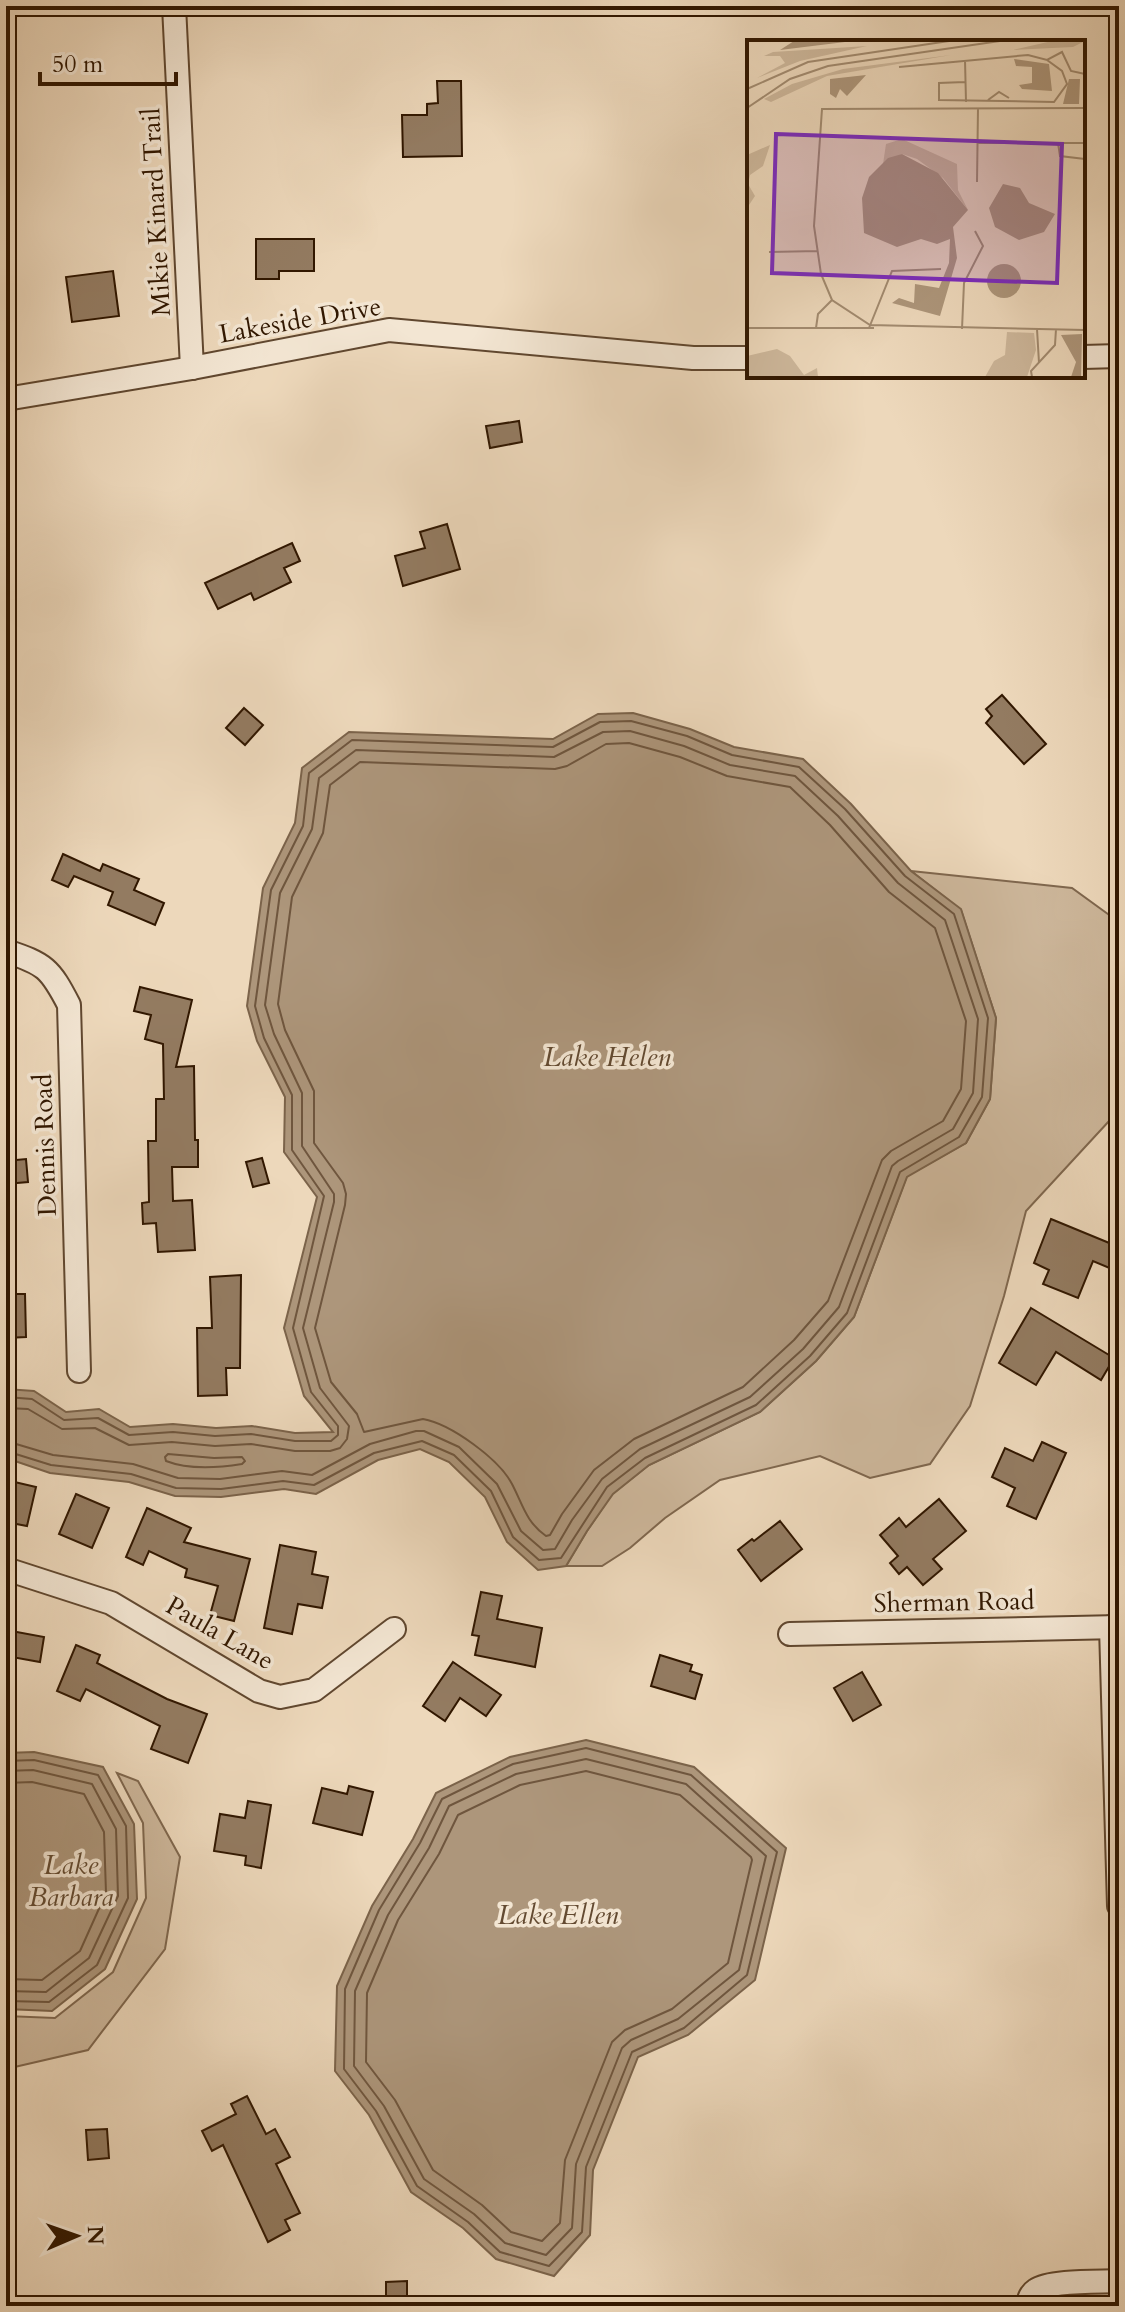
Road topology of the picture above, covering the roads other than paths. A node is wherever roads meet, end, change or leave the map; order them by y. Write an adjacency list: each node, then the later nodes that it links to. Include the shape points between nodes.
1 (174, 6): 5 (street, Mikie Kinard Trail)
2 (1119, 356): 3 (street)
3 (1085, 357)
4 (747, 358): 5 (street, Lakeside Drive, via 693,358 389,330)
5 (192, 368): 6 (street, Lakeside Drive)
6 (6, 399)
7 (6, 951): 8 (street, Dennis Road, via 33,960 54,976 69,1005)
8 (79, 1371)
9 (6, 1569): 11 (street, Paula Lane, via 111,1603 259,1691 280,1697 314,1690)
10 (1115, 1627): 12 (street, Sherman Road); 13 (street)
11 (394, 1629)
12 (790, 1634)
13 (1119, 1906)
14 (1119, 2281): 15 (street, via 1047,2285 1029,2296)
15 (1027, 2306)

